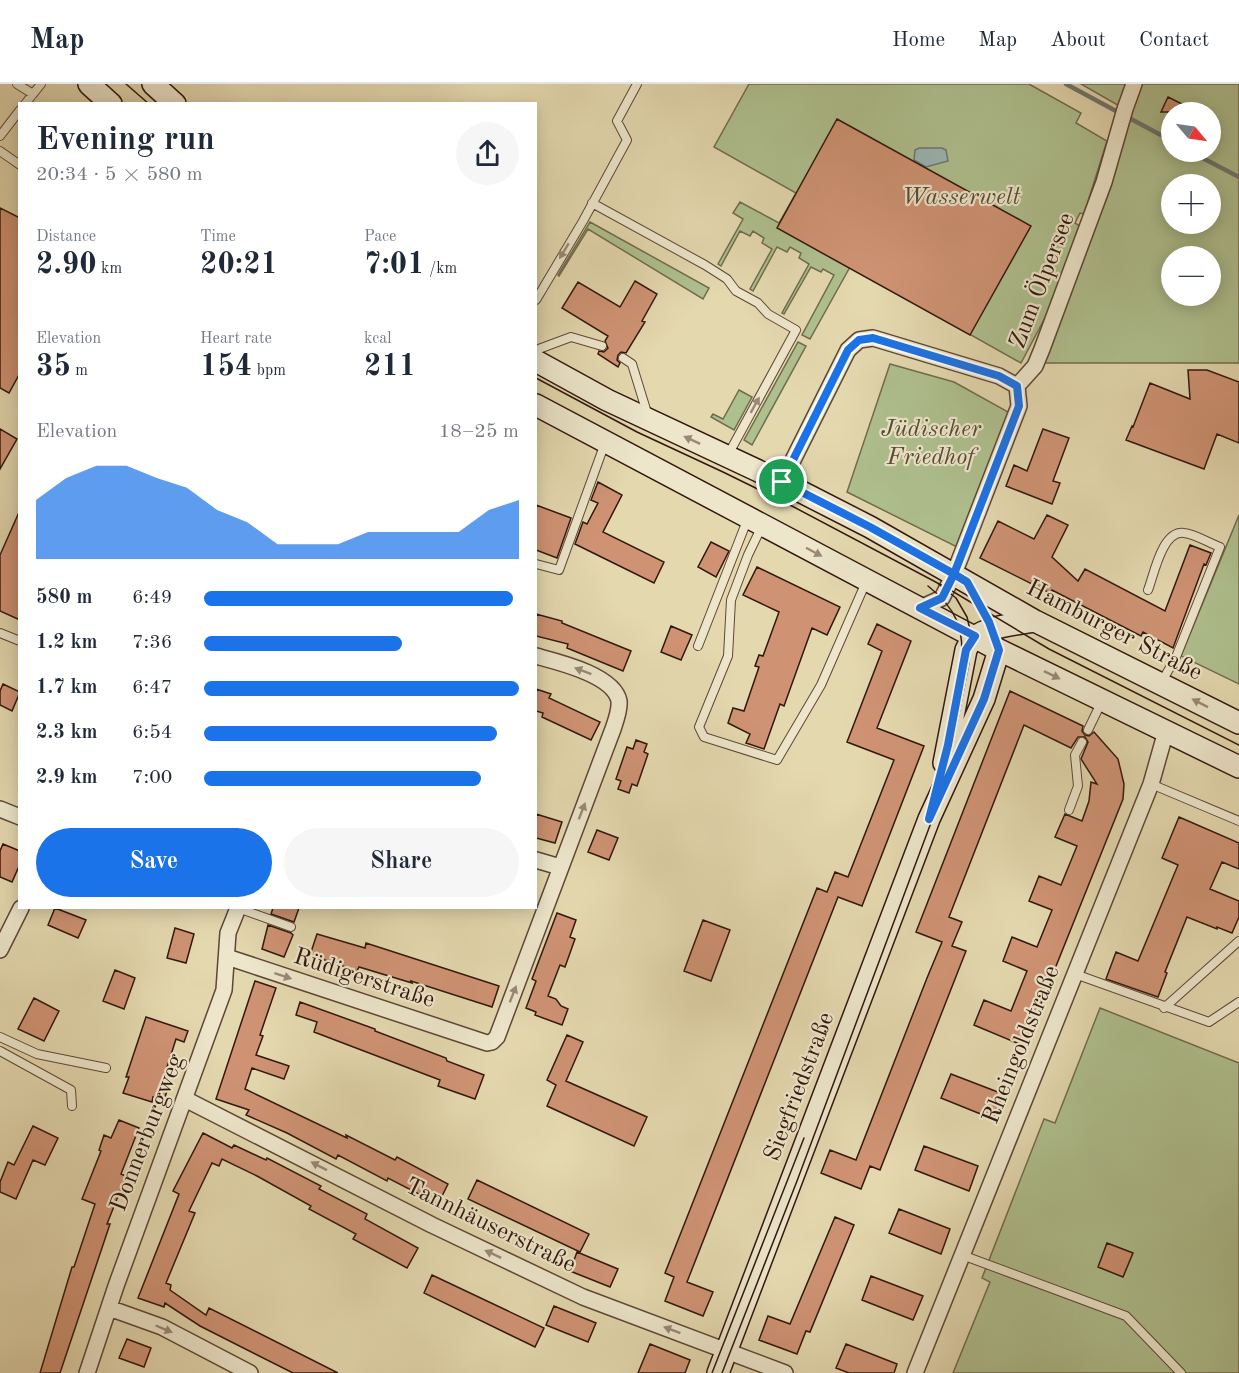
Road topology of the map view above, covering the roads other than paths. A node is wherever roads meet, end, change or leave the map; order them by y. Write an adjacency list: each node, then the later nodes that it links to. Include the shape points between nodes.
1 (17, 84): 7 (lane)
2 (41, 84): 7 (lane)
3 (89, 84): 9 (main road)
4 (153, 84): 10 (main road)
5 (638, 84): 15 (lane, via 617,121 627,140)
6 (1134, 84): 21 (street, Zum Ölpersee, via 1104,182 1042,350 1035,366)
7 (33, 94): 8 (lane)
8 (27, 102)
9 (109, 102)
10 (173, 102)
11 (18, 113): 12 (lane)
12 (0, 136)
13 (0, 151): 14 (lane)
14 (18, 164)
15 (592, 203): 16 (lane, one-way to 16); 25 (lane, one-way to 15, via 796,330 736,291 712,269)
16 (537, 298)
17 (603, 346): 18 (lane, via 571,337)
18 (537, 350)
19 (623, 358): 23 (lane, via 632,364)
20 (537, 362): 23 (main road, Hamburger Straße)
21 (1017, 386): 26 (street, via 999,376 873,338 859,340 848,350); 29 (street, Zum Ölpersee, via 1019,406)
22 (537, 406): 24 (main road)
23 (649, 420): 25 (main road, Hamburger Straße, one-way to 23)
24 (605, 442): 27 (main road); 28 (lane, via 560,570)
25 (727, 457): 26 (main road, Hamburger Straße)
26 (782, 482): 29 (main road, Hamburger Straße)
27 (755, 520): 30 (main road, one-way to 30); 30 (lane, via 748,555 731,600 728,656 699,727 704,737 777,760 821,685); 37 (lane)
28 (537, 564)
29 (960, 578): 32 (street, Zum Ölpersee, via 942,598); 33 (main road, Hamburger Straße); 35 (main road)
30 (867, 580): 32 (main road)
31 (1148, 590): 40 (lane, via 1162,549 1175,534 1184,533 1220,547 1176,657)
32 (920, 608): 35 (main road)
33 (1035, 621): 35 (main road); 40 (main road, Hamburger Straße)
34 (0, 633): 36 (lane)
35 (983, 633): 38 (main road); 43 (main road, Siegfriedstraße, via 966,650)
36 (18, 640)
37 (698, 646)
38 (999, 650): 41 (main road, one-way to 41); 43 (main road, Siegfriedstraße, via 984,699)
39 (537, 656): 54 (street, one-way to 39, via 613,729 619,702 606,683)
40 (1161, 684): 42 (main road, Hamburger Straße, one-way to 40)
41 (1103, 700): 44 (lane); 45 (main road)
42 (1239, 723)
43 (960, 728): 72 (main road, Siegfriedstraße)
44 (1088, 730)
45 (1166, 731): 47 (main road); 48 (street, Rheingoldstraße)
46 (1082, 741): 50 (lane, via 1075,755 1078,786)
47 (1239, 767)
48 (1151, 784): 52 (lane); 62 (street, Rheingoldstraße)
49 (0, 809): 51 (street)
50 (1069, 810)
51 (18, 816)
52 (1239, 821)
53 (537, 860): 54 (street)
54 (560, 867): 61 (street, Rüdigerstraße, one-way to 54, via 487,1043 497,1037)
55 (20, 909): 60 (street)
56 (238, 909): 61 (street, Donnerburgweg, via 228,933)
57 (241, 909): 58 (lane)
58 (291, 927)
59 (1239, 941): 64 (lane)
60 (0, 950)
61 (227, 957): 68 (street, Donnerburgweg, via 224,990)
62 (1074, 974): 64 (lane); 70 (street, Rheingoldstraße)
63 (1239, 1002): 64 (lane, via 1209,1022)
64 (1164, 1008)
65 (0, 1036): 67 (lane, via 37,1054)
66 (0, 1052): 69 (lane, via 71,1090)
67 (106, 1068)
68 (185, 1098): 71 (street, Donnerburgweg); 72 (street, Tannhäuserstraße, one-way to 68, via 583,1296 432,1225)
69 (72, 1106)
70 (962, 1255): 77 (street, Rheingoldstraße); 78 (lane, via 1126,1316)
71 (109, 1308): 73 (street, Donnerburgweg); 74 (street, one-way to 74, via 162,1327)
72 (726, 1351): 75 (main road, Siegfriedstraße); 76 (street, Tannhäuserstraße)
73 (87, 1373)
74 (250, 1373)
75 (718, 1373)
76 (785, 1373)
77 (915, 1373)
78 (1180, 1373)

